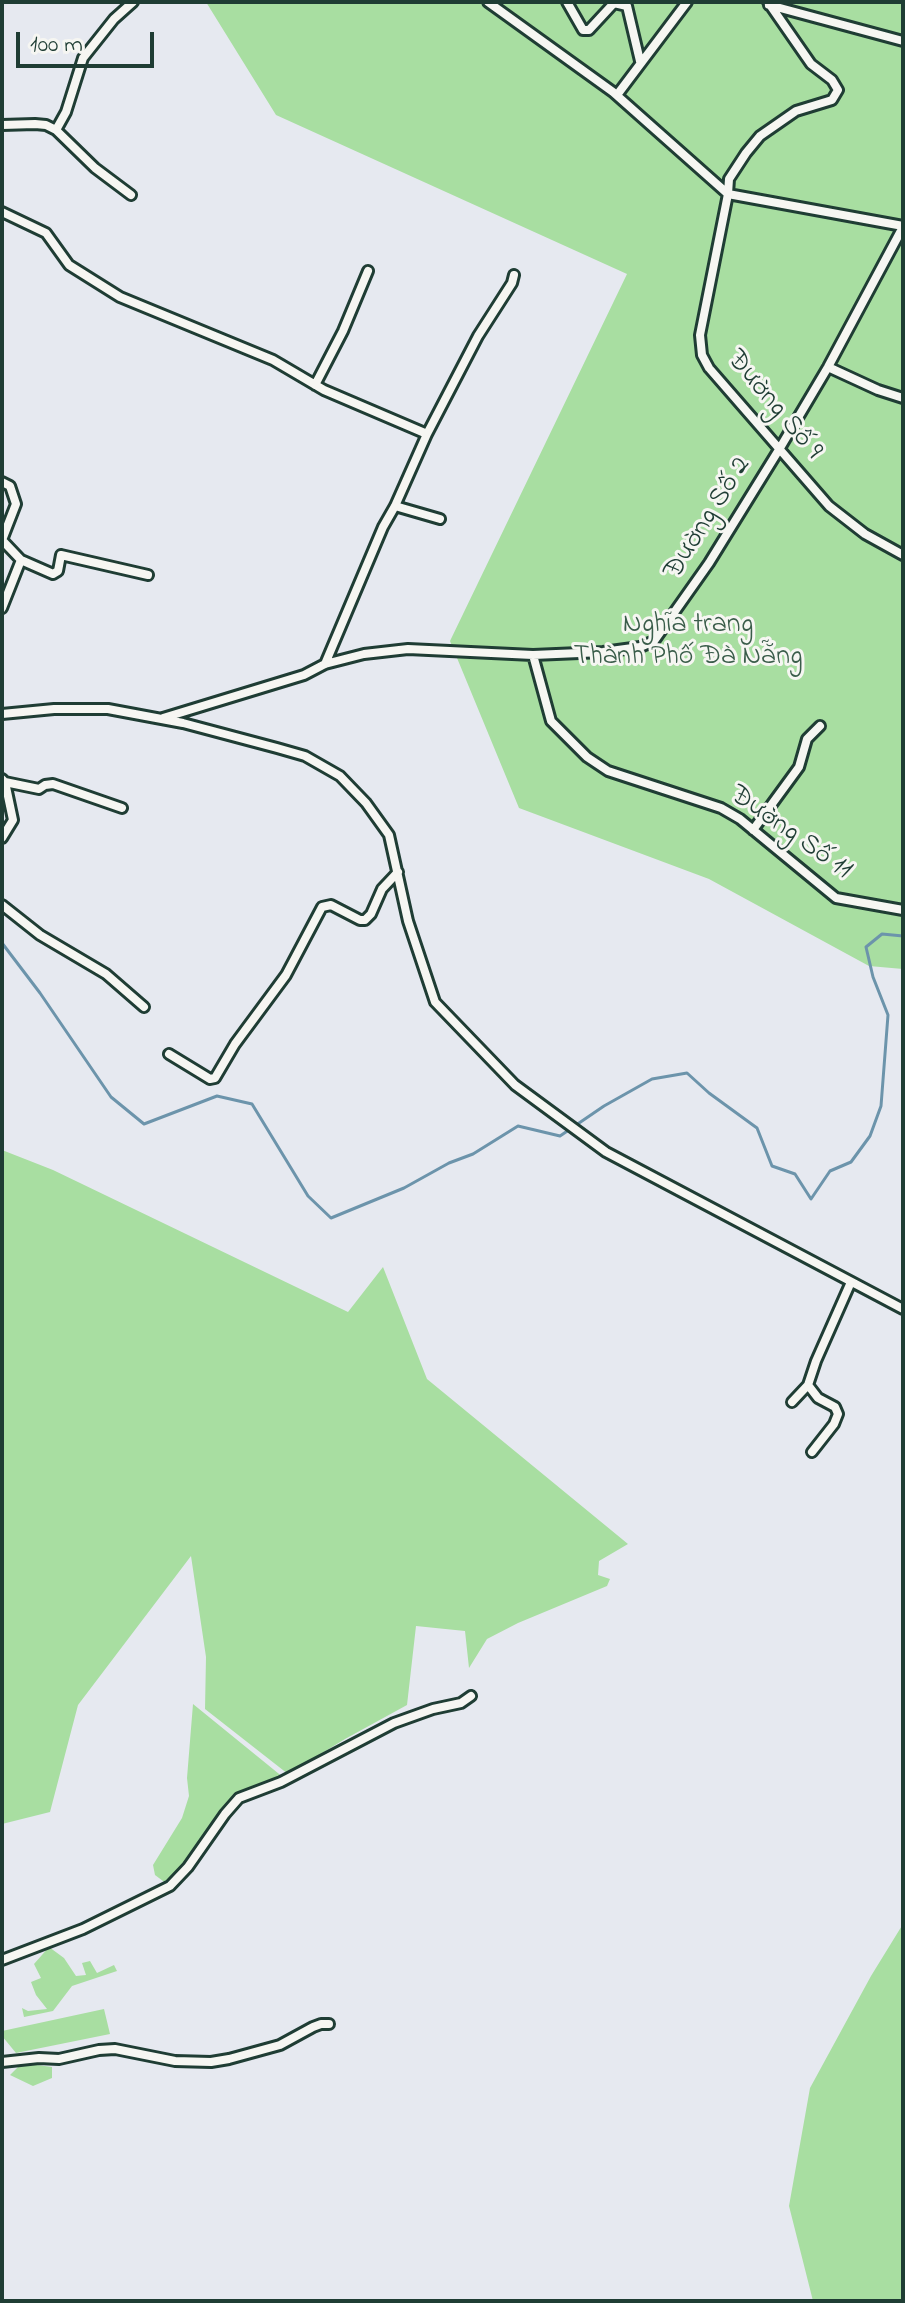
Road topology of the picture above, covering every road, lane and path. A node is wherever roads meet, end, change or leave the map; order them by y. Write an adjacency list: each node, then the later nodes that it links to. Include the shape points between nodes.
1 (133, 2): 10 (street, via 83,58)
2 (488, 2): 8 (street)
3 (567, 2): 7 (street, via 583,30 614,3 627,6)
4 (687, 2): 7 (street)
5 (768, 3): 6 (street); 11 (street, Đường Số 9, via 811,64 838,90 832,100 796,111 760,136 729,179)
6 (903, 41)
7 (640, 61): 8 (street)
8 (617, 95): 11 (street)
9 (2, 125): 10 (street, via 35,124)
10 (56, 130): 12 (street)
11 (728, 194): 14 (street); 21 (street, Đường Số 9, via 700,335 702,355)
12 (131, 195)
13 (2, 212): 18 (street, via 46,233 69,265 120,297 273,360)
14 (903, 226): 17 (street, Đường Số 2)
15 (368, 271): 18 (street)
16 (514, 275): 20 (street)
17 (828, 367): 19 (street); 21 (street, Đường Số 2)
18 (315, 385): 20 (street)
19 (903, 398)
20 (427, 434): 23 (street)
21 (780, 448): 25 (street, Đường Số 9, via 836,512); 29 (street, Đường Số 2, via 654,641 603,652)
22 (2, 482): 26 (street, via 12,489 16,504 2,540)
23 (395, 506): 24 (street); 30 (street)
24 (440, 519)
25 (903, 555)
26 (21, 560): 27 (street, via 53,574 61,555); 28 (street)
27 (148, 575)
28 (2, 608)
29 (533, 655): 30 (street, Đường Số 2, via 408,649); 36 (street, Đường Số 11, via 551,721 587,757 608,771 721,808)
30 (325, 664): 32 (street, Đường Số 2)
31 (2, 714): 32 (street, via 108,709)
32 (159, 719): 38 (street, via 305,756 340,776 389,835)
33 (820, 726): 36 (street, via 807,739 799,767)
34 (4, 781): 35 (street, via 39,789 53,784); 37 (street, via 13,820)
35 (122, 808)
36 (753, 830): 40 (street, Đường Số 11, via 836,898)
37 (2, 838)
38 (398, 872): 42 (street, via 365,920 327,904 318,910 286,975 215,1078); 43 (street, via 435,1002 515,1085 618,1158)
39 (2, 905): 41 (street, via 106,974)
40 (903, 910)
41 (144, 1007)
42 (169, 1054)
43 (851, 1282): 44 (street); 45 (street)
44 (903, 1309)
45 (808, 1385): 46 (street); 47 (street, via 838,1414)
46 (792, 1402)
47 (812, 1452)
48 (471, 1696): 49 (street, via 394,1723 239,1798 170,1886 83,1929)
49 (2, 1960)
50 (329, 2024): 51 (street, via 280,2045 211,2062 115,2049)
51 (2, 2062)

